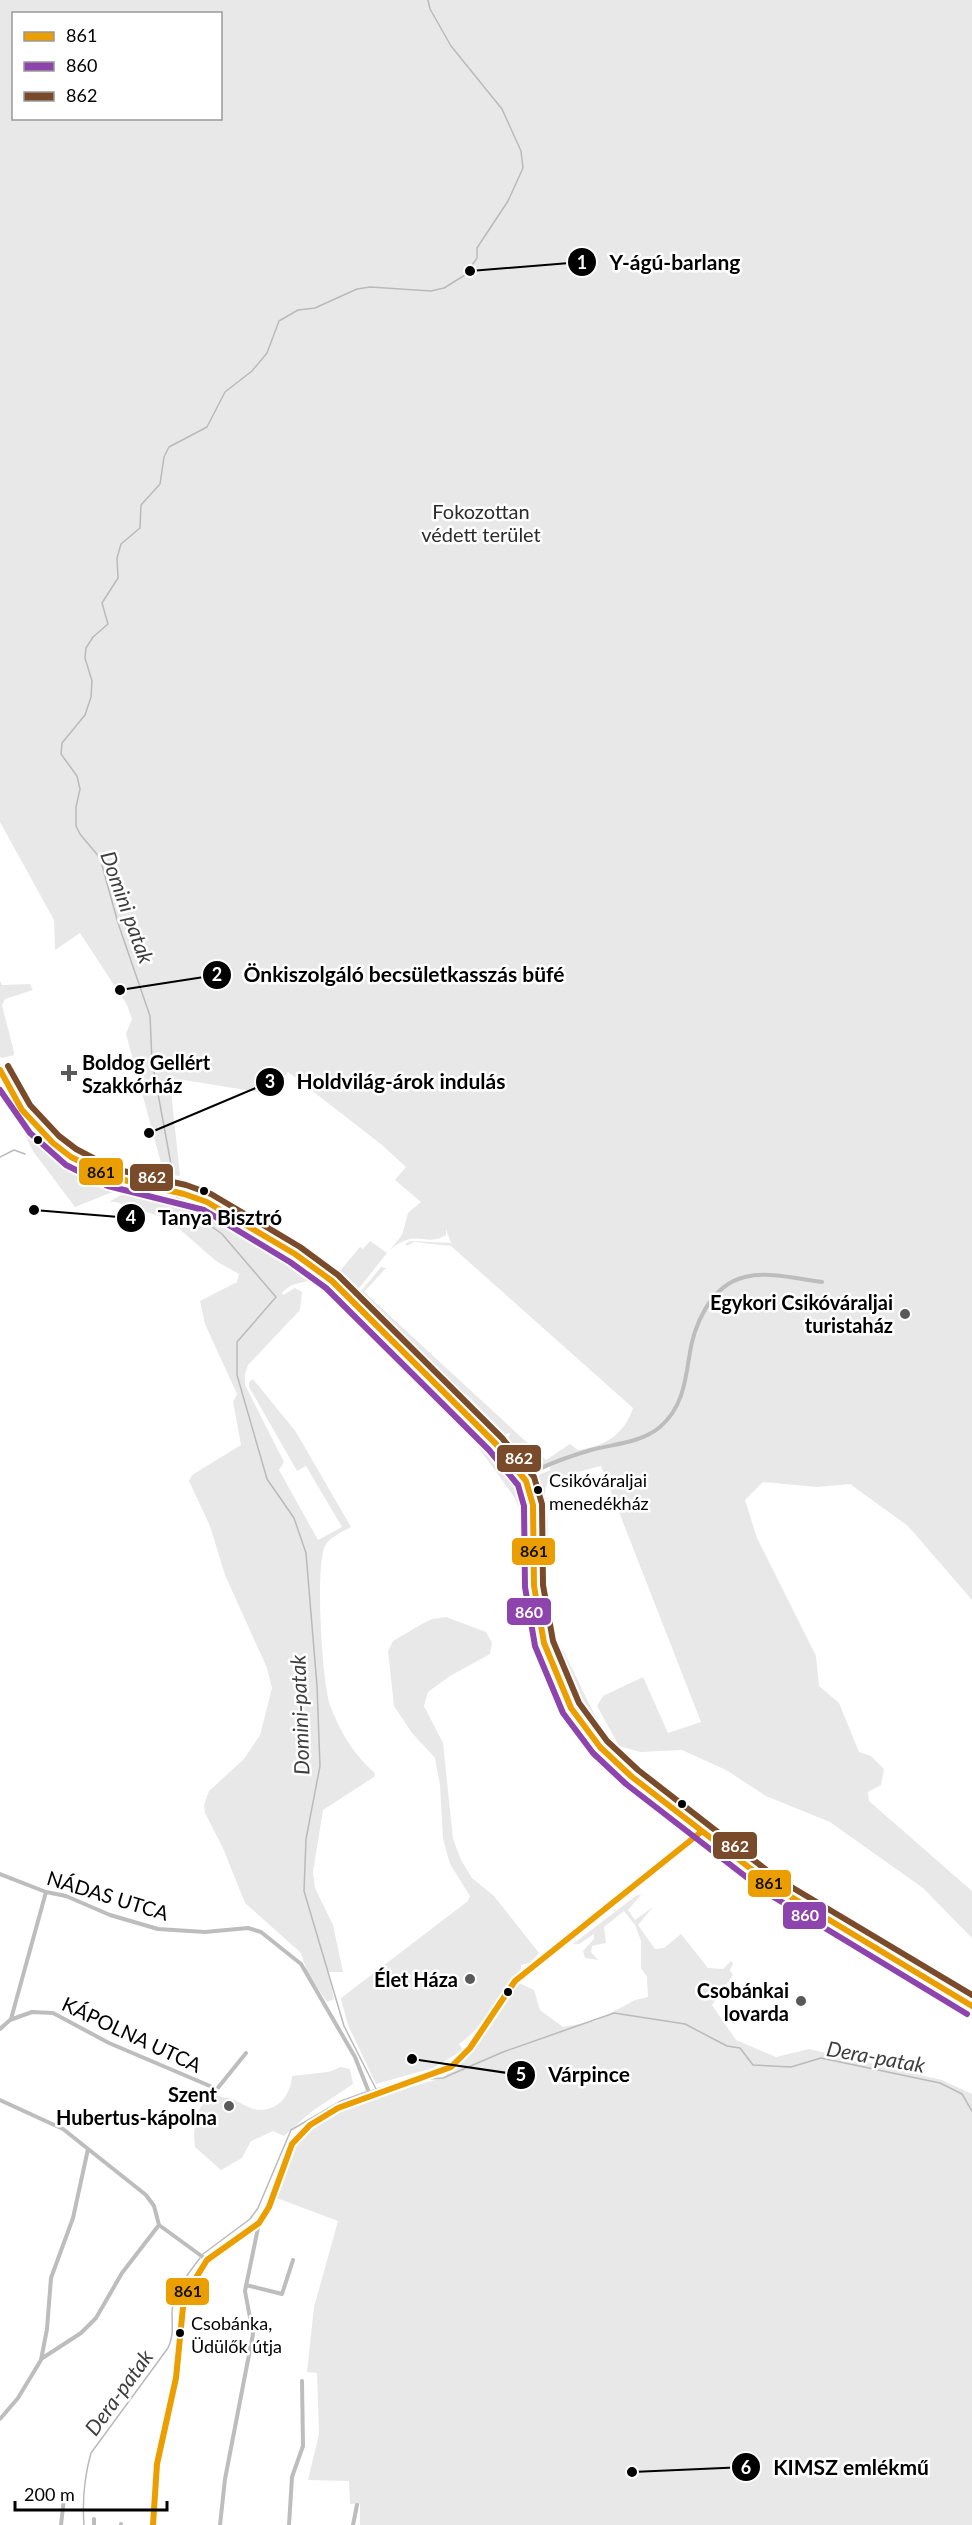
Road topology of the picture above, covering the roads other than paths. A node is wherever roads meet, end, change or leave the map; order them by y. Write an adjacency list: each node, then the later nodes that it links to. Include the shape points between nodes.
1 (0, 1070): 3 (main road, via 15,1101 33,1125 77,1162 115,1179 213,1204 325,1275 496,1444)
2 (822, 1282): 3 (street, via 768,1276 747,1276 732,1282 700,1319 691,1343 683,1393 664,1424 646,1436 557,1460)
3 (524, 1477): 4 (main road, via 533,1505 538,1620 560,1686 585,1728 617,1764)
4 (701, 1832): 7 (main road, via 792,1899); 11 (main road, via 515,1981 470,2048 452,2067 414,2083)
5 (0, 1874): 6 (street, NÁDAS UTCA)
6 (46, 1892): 8 (street); 11 (street, NÁDAS UTCA, via 158,1929 205,1932 248,1928 261,1932 301,1964 355,2057)
7 (972, 2006)
8 (10, 2020): 9 (street, KÁPOLNA UTCA); 10 (street, KÁPOLNA UTCA, via 32,2012 53,2013 132,2054 220,2088)
9 (0, 2030)
10 (246, 2053)
11 (370, 2094): 14 (main road, via 323,2117 292,2143)
12 (0, 2100): 13 (street, via 52,2122)
13 (88, 2150): 15 (street, via 146,2194); 19 (street, via 73,2218 51,2278)
14 (260, 2223): 16 (main road); 18 (street)
15 (159, 2225): 16 (street); 19 (street, via 122,2273 96,2318)
16 (206, 2259): 27 (main road, via 182,2302 179,2359 154,2484)
17 (293, 2260): 18 (street, via 282,2294)
18 (246, 2285): 28 (street, via 253,2334)
19 (41, 2360): 21 (street)
20 (302, 2381): 29 (street, via 303,2446 292,2476)
21 (0, 2419)
22 (64, 2498): 25 (street)
23 (357, 2505): 30 (street)
24 (94, 2519): 26 (street)
25 (61, 2525)
26 (94, 2525)
27 (153, 2525)
28 (220, 2525)
29 (289, 2525)
30 (353, 2525)

